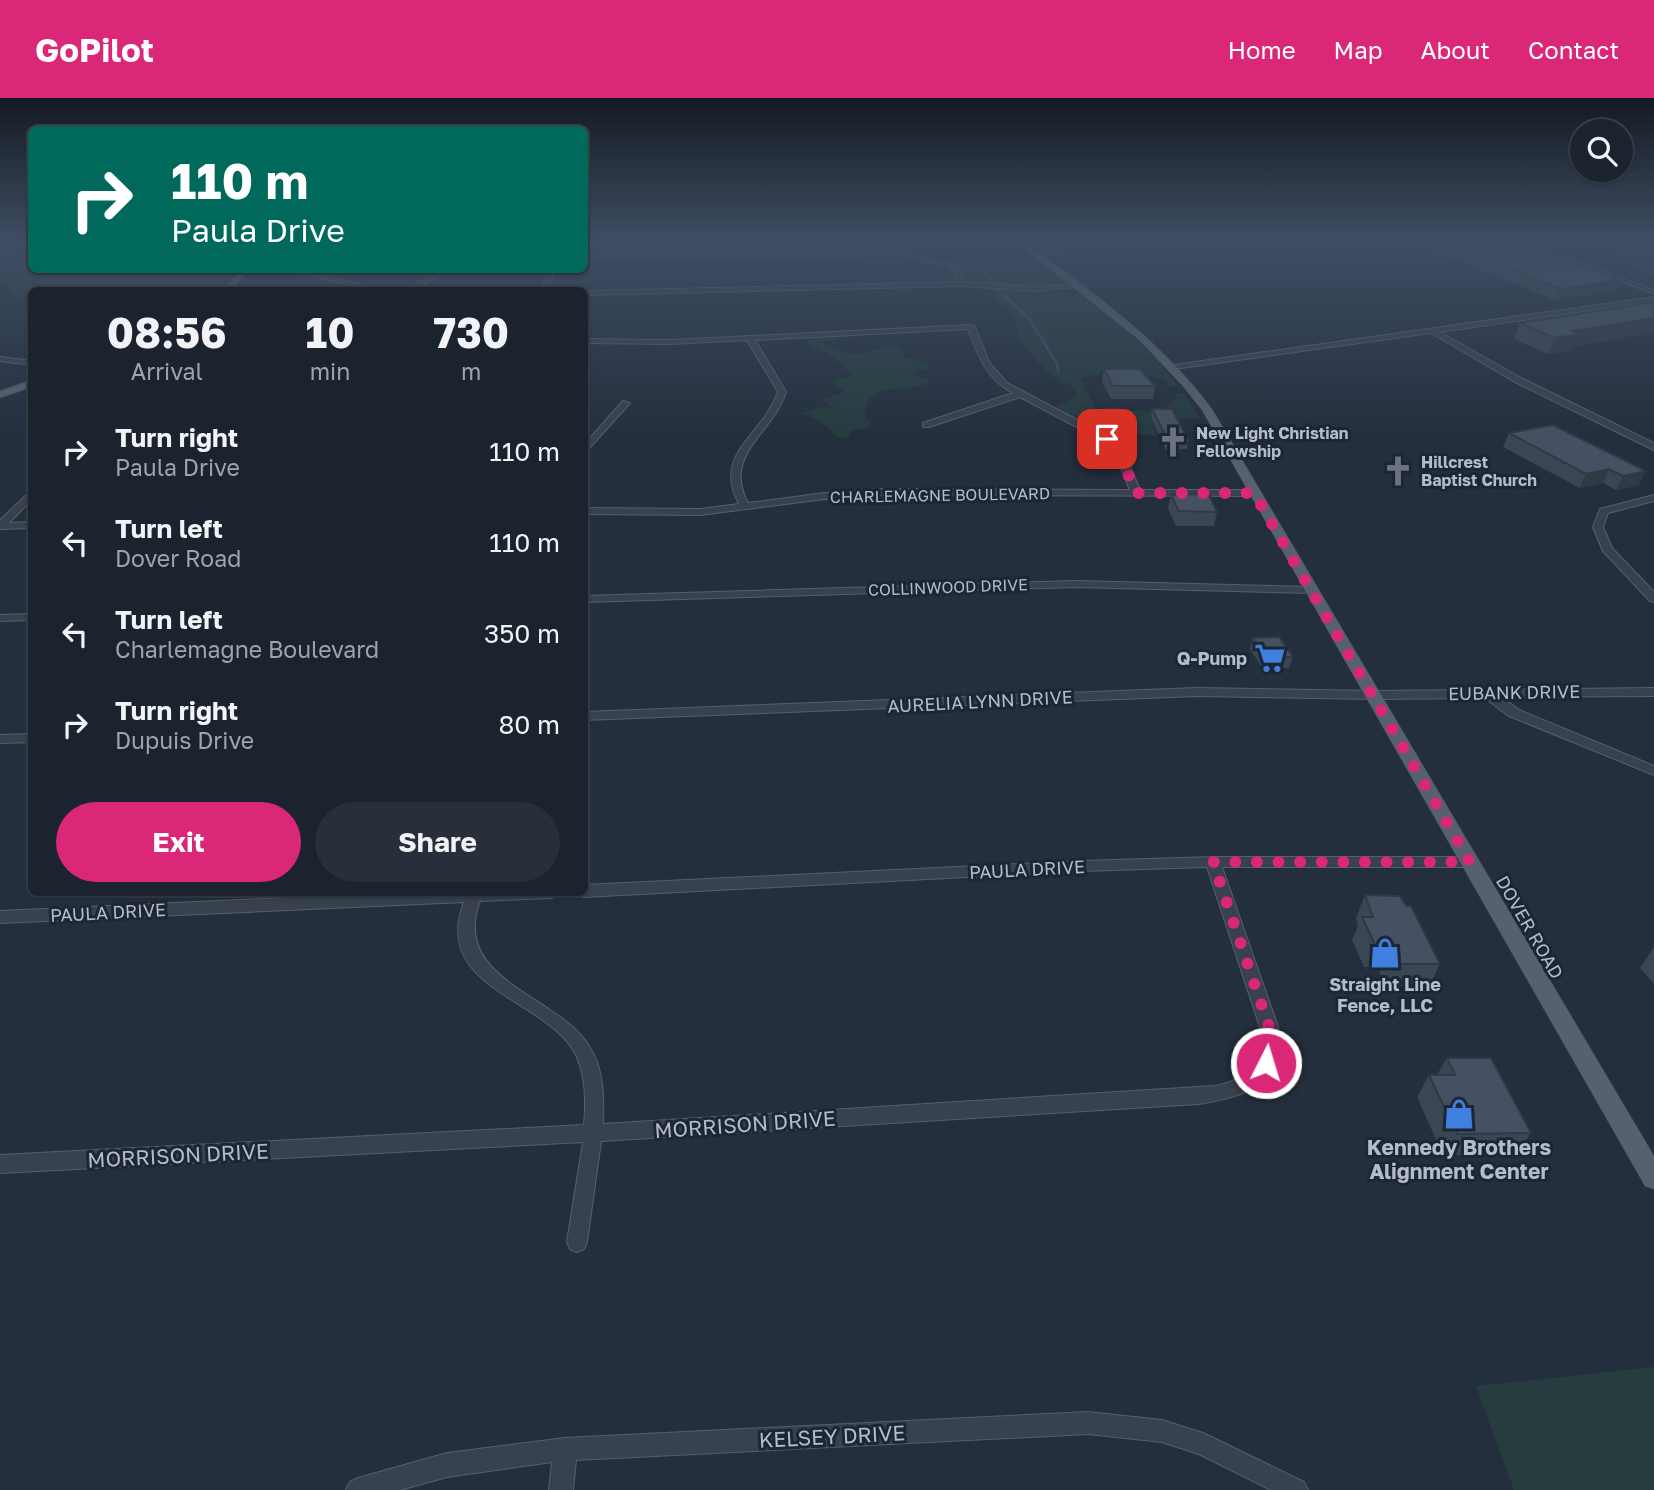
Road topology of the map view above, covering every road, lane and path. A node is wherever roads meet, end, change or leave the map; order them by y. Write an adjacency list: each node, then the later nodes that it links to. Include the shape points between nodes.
1 (1105, 305): 8 (main road, DOVER ROAD)
2 (1613, 305): 3 (street)
3 (1433, 331): 8 (street); 15 (street, via 1518,380)
4 (749, 337): 5 (street); 10 (street, via 971,327 985,363); 20 (street, via 782,391 775,409 737,460 735,482)
5 (588, 341)
6 (0, 359): 7 (street)
7 (28, 362)
8 (1174, 367): 17 (main road, DOVER ROAD, via 1207,409)
9 (28, 385): 11 (main road)
10 (1019, 394): 13 (street); 16 (street, via 1110,441)
11 (0, 396)
12 (626, 403): 14 (street)
13 (926, 425)
14 (588, 446)
15 (1654, 447)
16 (1136, 493): 17 (street, CHARLEMAGNE BOULEVARD); 20 (street, CHARLEMAGNE BOULEVARD, via 883,492)
17 (1254, 493): 24 (main road, DOVER ROAD)
18 (28, 497): 23 (street)
19 (1654, 498): 25 (street, via 1604,511 1598,527 1607,549)
20 (744, 506): 21 (street, CHARLEMAGNE BOULEVARD, via 687,512)
21 (588, 511)
22 (28, 525): 23 (street)
23 (0, 526)
24 (1311, 590): 26 (street, COLLINWOOD DRIVE, via 1054,584); 31 (main road, DOVER ROAD)
25 (1654, 598)
26 (588, 599)
27 (28, 617): 28 (street)
28 (0, 618)
29 (1654, 692): 30 (street, EUBANK DRIVE)
30 (1487, 693): 31 (street, EUBANK DRIVE); 35 (street, via 1528,719)
31 (1375, 695): 32 (street, AURELIA LYNN DRIVE, via 1197,692); 37 (main road, DOVER ROAD)
32 (588, 716)
33 (28, 738): 34 (street)
34 (0, 739)
35 (1654, 771)
36 (1213, 862): 37 (street, PAULA DRIVE); 38 (street, PAULA DRIVE); 42 (street, MORRISON DRIVE, via 1271,1042 1261,1072 1233,1091)
37 (1470, 862): 44 (main road, DOVER ROAD)
38 (588, 891)
39 (416, 896): 41 (street, PAULA DRIVE)
40 (474, 896): 42 (street, via 465,922 469,949 484,972 572,1035 584,1051 595,1096)
41 (0, 917)
42 (592, 1133): 43 (street, MORRISON DRIVE); 45 (street)
43 (0, 1164)
44 (1654, 1178)
45 (578, 1242)
46 (565, 1449): 47 (street, KELSEY DRIVE, via 447,1465); 48 (street); 49 (street, KELSEY DRIVE, via 1088,1423 1162,1431 1202,1444)
47 (358, 1490)
48 (561, 1490)
49 (1296, 1490)

